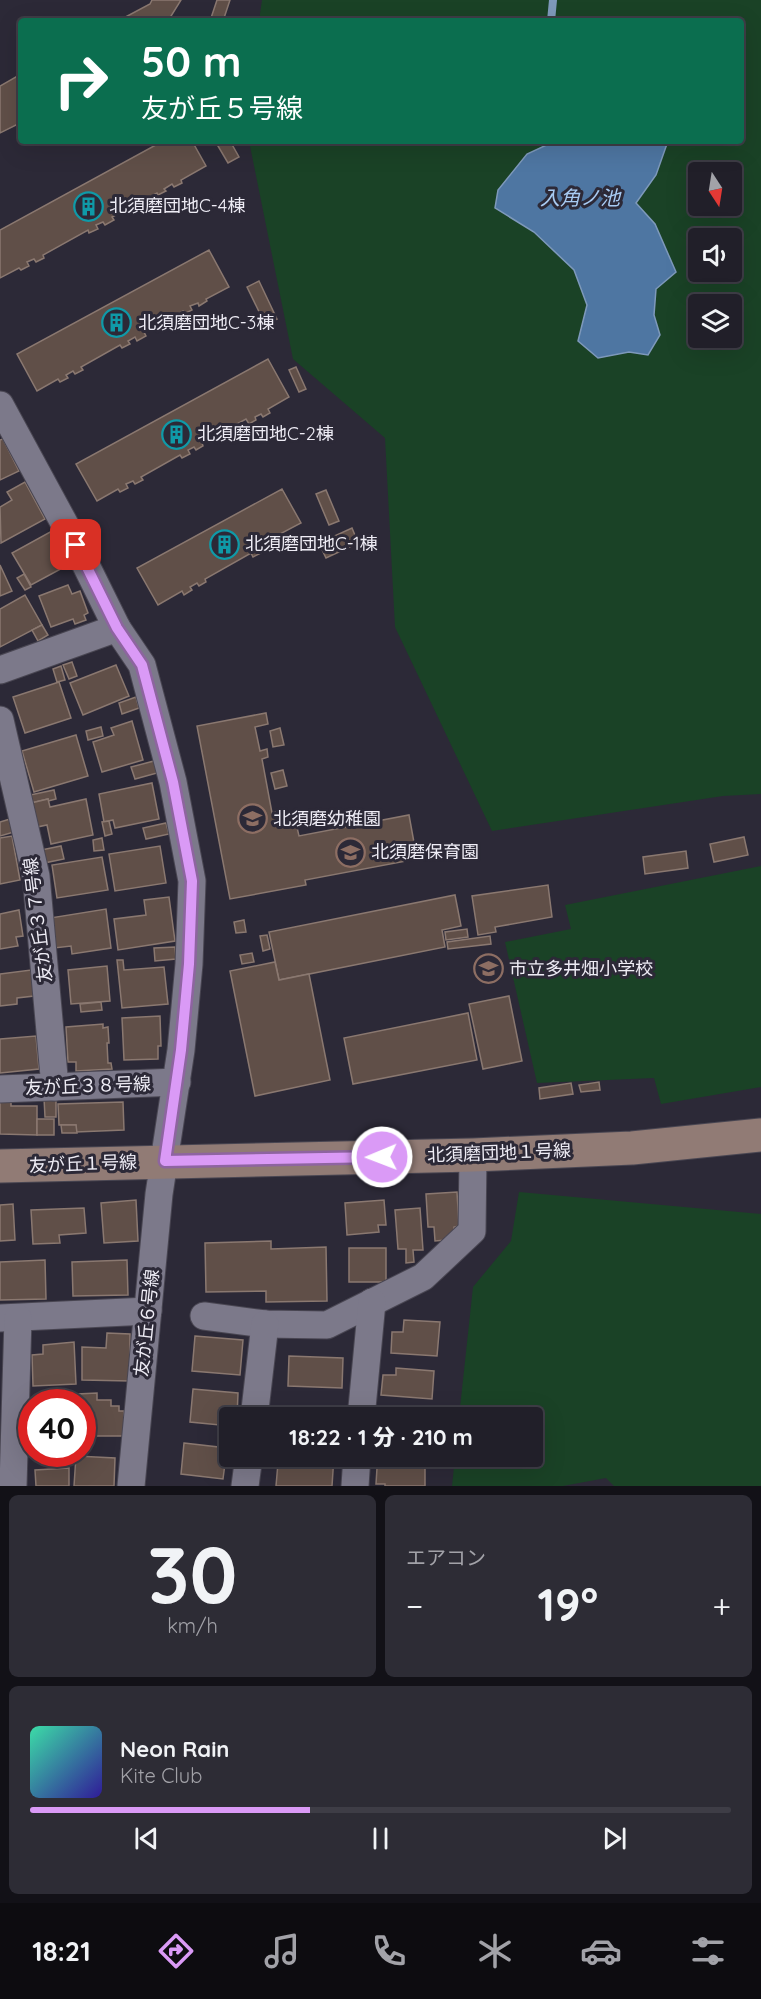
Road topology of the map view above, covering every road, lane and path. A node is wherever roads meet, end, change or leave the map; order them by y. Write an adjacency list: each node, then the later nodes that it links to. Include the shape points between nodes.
1 (0, 405): 2 (street, 友が丘６号線)
2 (117, 628): 3 (street); 5 (street, 友が丘６号線, via 142,665 173,782 192,881 189,964)
3 (0, 670)
4 (0, 720): 6 (street, 友が丘３７号線, via 36,876)
5 (177, 1082): 6 (street, 友が丘３８号線); 10 (street, 友が丘６号線)
6 (56, 1087): 7 (street, 友が丘３８号線)
7 (0, 1089)
8 (761, 1135): 9 (street, 北須磨団地１号線, via 632,1148)
9 (473, 1155): 10 (street, 北須磨団地１号線); 12 (street, via 472,1231 423,1277)
10 (165, 1161): 11 (street, 友が丘１号線); 13 (street, 友が丘６号線)
11 (0, 1166)
12 (372, 1302): 16 (street, via 327,1324); 18 (street)
13 (148, 1311): 15 (street); 22 (street, 友が丘６号線)
14 (204, 1316): 16 (street)
15 (9, 1318): 21 (street)
16 (265, 1324): 17 (street)
17 (255, 1407)
18 (362, 1407)
19 (248, 1467): 23 (street)
20 (356, 1467): 24 (street)
21 (13, 1486)
22 (131, 1486)
23 (245, 1486)
24 (354, 1486)

